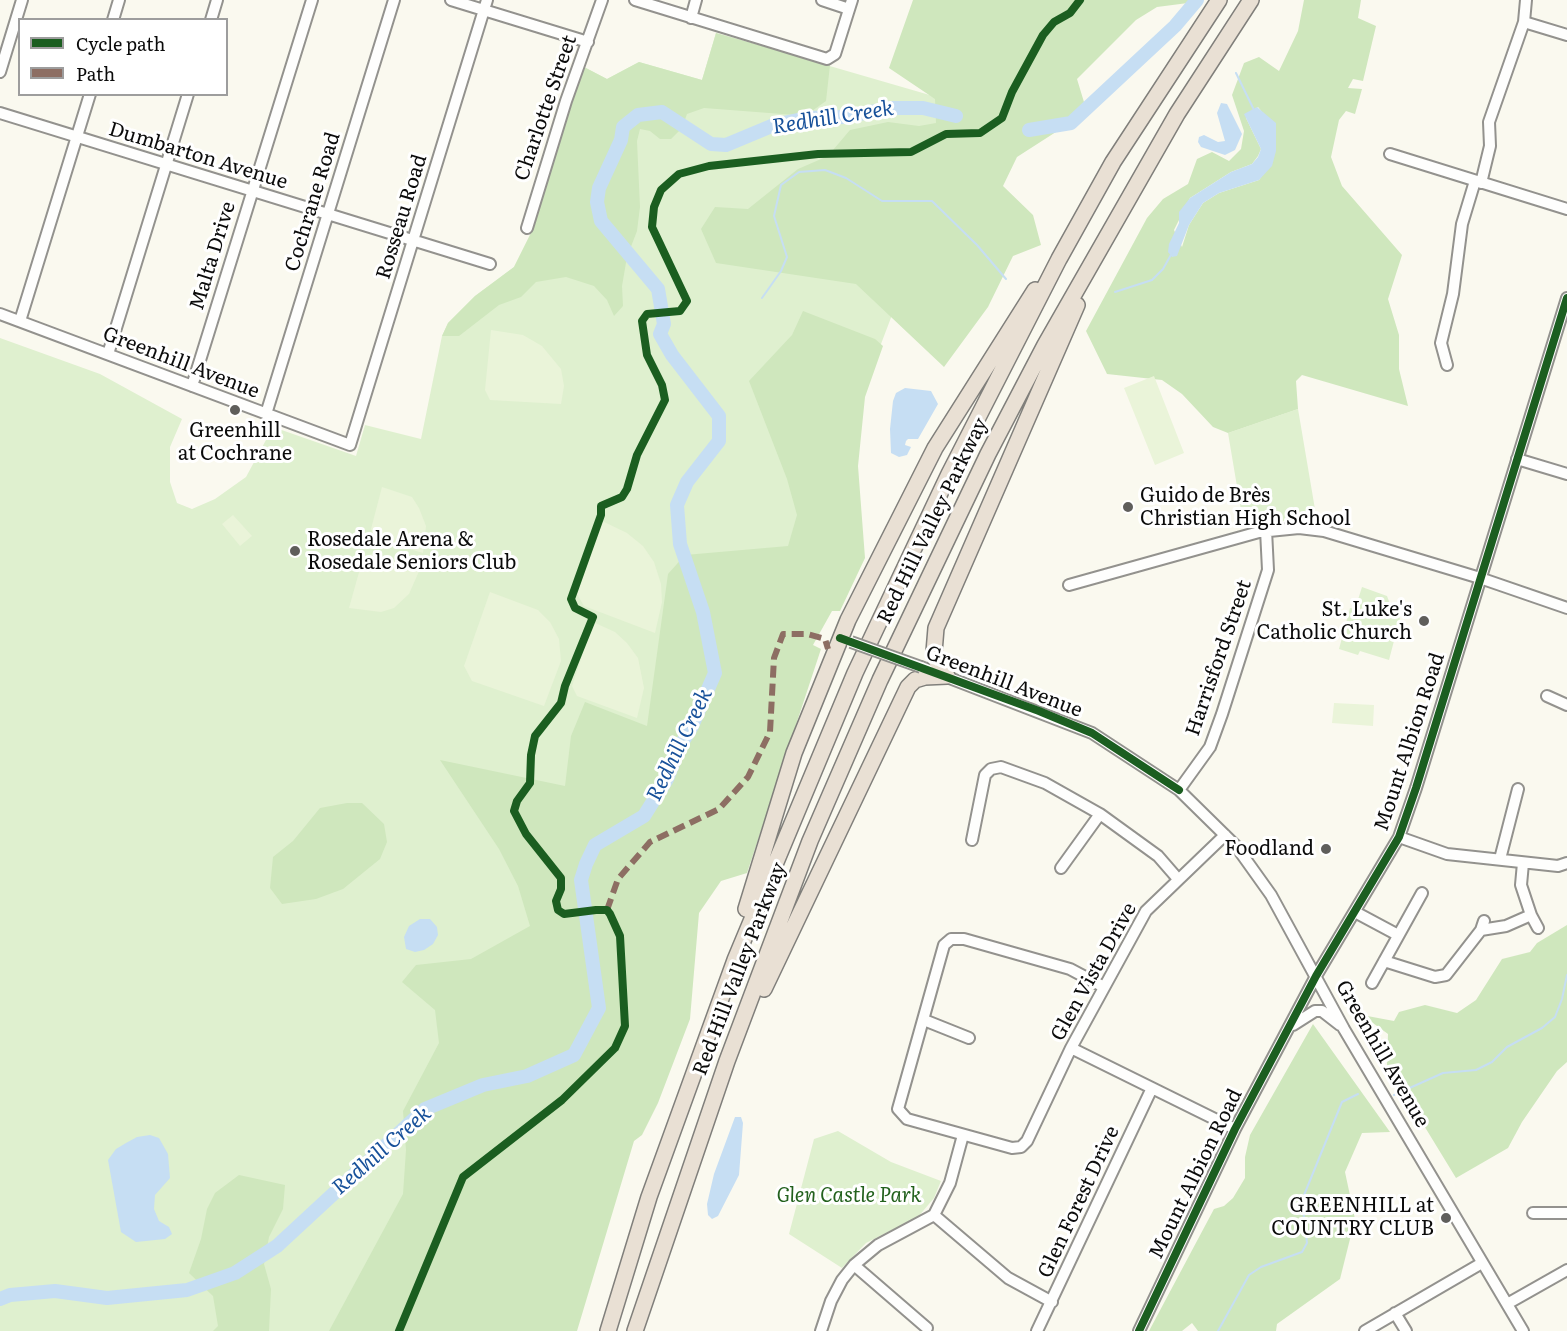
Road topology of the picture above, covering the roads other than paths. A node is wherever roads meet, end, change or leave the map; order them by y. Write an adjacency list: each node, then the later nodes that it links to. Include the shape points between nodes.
1 (22, 0): 22 (street)
2 (119, 0): 16 (street)
3 (217, 0): 17 (street)
4 (312, 0): 30 (street, Malta Drive)
5 (394, 0): 32 (street, Cochrane Road)
6 (451, 0): 15 (street)
7 (602, 0): 21 (street, Charlotte Street)
8 (635, 0): 18 (street)
9 (696, 0): 18 (street)
10 (822, 0): 14 (street)
11 (1219, 0): 36 (highway, Red Hill Valley Parkway, via 1113,162)
12 (1251, 0): 35 (highway, Red Hill Valley Parkway, via 1176,114)
13 (1526, 0): 19 (street)
14 (851, 4): 18 (street, via 835,54 827,59)
15 (485, 5): 21 (street); 34 (street, Rosseau Road)
16 (114, 18)
17 (212, 18)
18 (691, 18)
19 (1524, 22): 20 (street); 29 (street, via 1489,122 1489,154)
20 (1567, 35)
21 (588, 42): 33 (street, Charlotte Street)
22 (0, 72)
23 (89, 96): 26 (street)
24 (187, 96): 28 (street)
25 (0, 113): 26 (street, Dumbarton Avenue)
26 (77, 137): 28 (street, Dumbarton Avenue); 40 (street)
27 (1390, 154): 29 (street)
28 (166, 164): 30 (street, Dumbarton Avenue); 41 (street)
29 (1478, 182): 31 (street); 42 (street, via 1462,224 1453,294 1441,343)
30 (252, 191): 32 (street, Dumbarton Avenue); 43 (street, Malta Drive)
31 (1567, 209)
32 (328, 215): 34 (street, Dumbarton Avenue); 44 (street, Cochrane Road)
33 (527, 228)
34 (414, 241): 37 (street, Dumbarton Avenue); 45 (street, Rosseau Road)
35 (1101, 245): 53 (highway, via 936,628 934,652); 82 (highway, Red Hill Valley Parkway, via 988,454 880,680 810,842)
36 (1059, 259): 52 (highway, via 1008,331 935,448); 72 (highway, Red Hill Valley Parkway, via 902,573 807,784)
37 (490, 264)
38 (1567, 297): 46 (street, Mount Albion Road)
39 (0, 314): 40 (street, Greenhill Avenue)
40 (20, 321): 41 (street, Greenhill Avenue)
41 (108, 354): 43 (street, Greenhill Avenue)
42 (1447, 365)
43 (192, 386): 44 (street, Greenhill Avenue)
44 (266, 414): 45 (street, Greenhill Avenue)
45 (350, 445)
46 (1517, 459): 47 (street); 49 (street, Mount Albion Road)
47 (1567, 474)
48 (1266, 530): 49 (street, via 1324,531); 50 (street); 57 (street, Harrisford Street, via 1268,570 1222,714 1210,747)
49 (1480, 578): 51 (street); 60 (street, Mount Albion Road)
50 (1069, 585)
51 (1567, 608)
52 (845, 640): 53 (street, Greenhill Avenue, bridge); 72 (highway, via 794,753 741,925)
53 (947, 676): 57 (street, Greenhill Avenue, via 1092,734); 82 (highway, via 925,677 908,687 741,1040)
54 (1547, 696): 55 (street)
55 (1567, 705)
56 (1518, 789): 62 (street)
57 (1179, 790): 59 (street, Greenhill Avenue)
58 (1100, 814): 61 (street, via 1045,783 1001,767 991,769 985,775); 65 (street); 66 (street, via 1158,855)
59 (1225, 835): 66 (street, Glen Vista Drive); 74 (street, Greenhill Avenue, via 1266,886)
60 (1399, 837): 62 (street, via 1447,854); 68 (street, Mount Albion Road)
61 (972, 840)
62 (1500, 859): 63 (street)
63 (1523, 863): 64 (street); 69 (street, via 1521,885)
64 (1567, 863)
65 (1061, 868)
66 (1178, 879): 76 (street, Glen Vista Drive, via 1146,912)
67 (1422, 893): 71 (street)
68 (1355, 912): 71 (street); 74 (street, Mount Albion Road)
69 (1531, 915): 70 (street); 73 (street, via 1506,926 1483,926 1446,975 1435,977)
70 (1538, 928)
71 (1398, 935): 73 (street)
72 (735, 960): 96 (highway, Red Hill Valley Parkway, via 649,1197)
73 (1383, 961): 75 (street)
74 (1316, 976): 78 (street, Mount Albion Road); 79 (street, Greenhill Avenue)
75 (1372, 983)
76 (1104, 987): 77 (street, via 1070,969 964,939 951,939 944,945); 81 (street, Glen Vista Drive)
77 (924, 1020): 80 (street); 85 (street, via 898,1109 907,1119)
78 (1288, 1029): 79 (street, via 1315,1011 1322,1011); 84 (street, Mount Albion Road)
79 (1344, 1029): 89 (street, Greenhill Avenue)
80 (969, 1038)
81 (1071, 1048): 83 (street); 85 (street, Glen Vista Drive, via 1022,1147)
82 (727, 1061): 97 (highway, Red Hill Valley Parkway)
83 (1152, 1088): 84 (street); 92 (street, Glen Forest Drive)
84 (1235, 1129): 100 (street, Mount Albion Road)
85 (963, 1135): 87 (street, via 950,1183)
86 (1533, 1213): 88 (street)
87 (934, 1215): 90 (street, via 878,1245); 92 (street, via 1008,1278)
88 (1567, 1215)
89 (1482, 1263): 93 (street, Greenhill Avenue); 94 (street)
90 (855, 1265): 95 (street); 98 (street, via 831,1301)
91 (1567, 1270): 93 (street)
92 (1052, 1302): 99 (street, Glen Forest Drive)
93 (1507, 1304): 103 (street, Greenhill Avenue)
94 (1395, 1313): 101 (street); 102 (street)
95 (927, 1328)
96 (608, 1331)
97 (635, 1331)
98 (821, 1331)
99 (1037, 1331)
100 (1139, 1331)
101 (1365, 1331)
102 (1406, 1331)
103 (1523, 1331)

